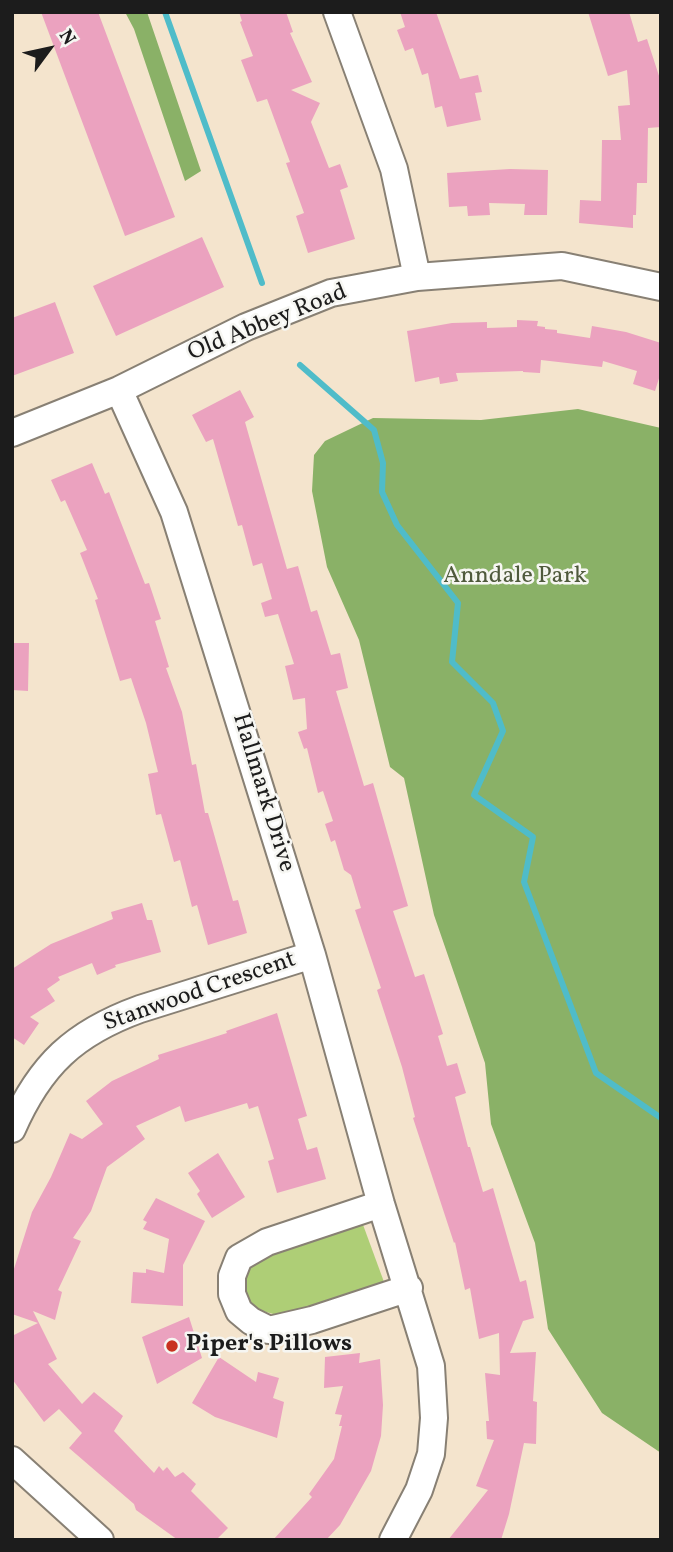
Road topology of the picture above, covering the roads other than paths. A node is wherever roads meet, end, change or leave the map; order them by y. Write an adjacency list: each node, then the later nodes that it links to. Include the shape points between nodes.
1 (337, 12): 2 (street, via 394,169)
2 (417, 276): 3 (street, Old Abbey Road, via 562,266); 4 (street, Old Abbey Road, via 331,293 247,327)
3 (661, 287)
4 (119, 390): 5 (street, Old Abbey Road); 6 (street, Hallmark Drive, via 174,512)
5 (12, 433)
6 (312, 955): 7 (street, Stanwood Crescent, via 140,1009 88,1032 54,1061 26,1097); 8 (street, Hallmark Drive)
7 (12, 1129)
8 (381, 1204): 9 (street, Hallmark Drive); 9 (street, via 267,1242 239,1258 232,1294 239,1311 269,1330)
9 (409, 1288): 12 (street, Hallmark Drive, via 431,1366 434,1418 431,1454 419,1490)
10 (12, 1460): 11 (street)
11 (100, 1540)
12 (393, 1540)

